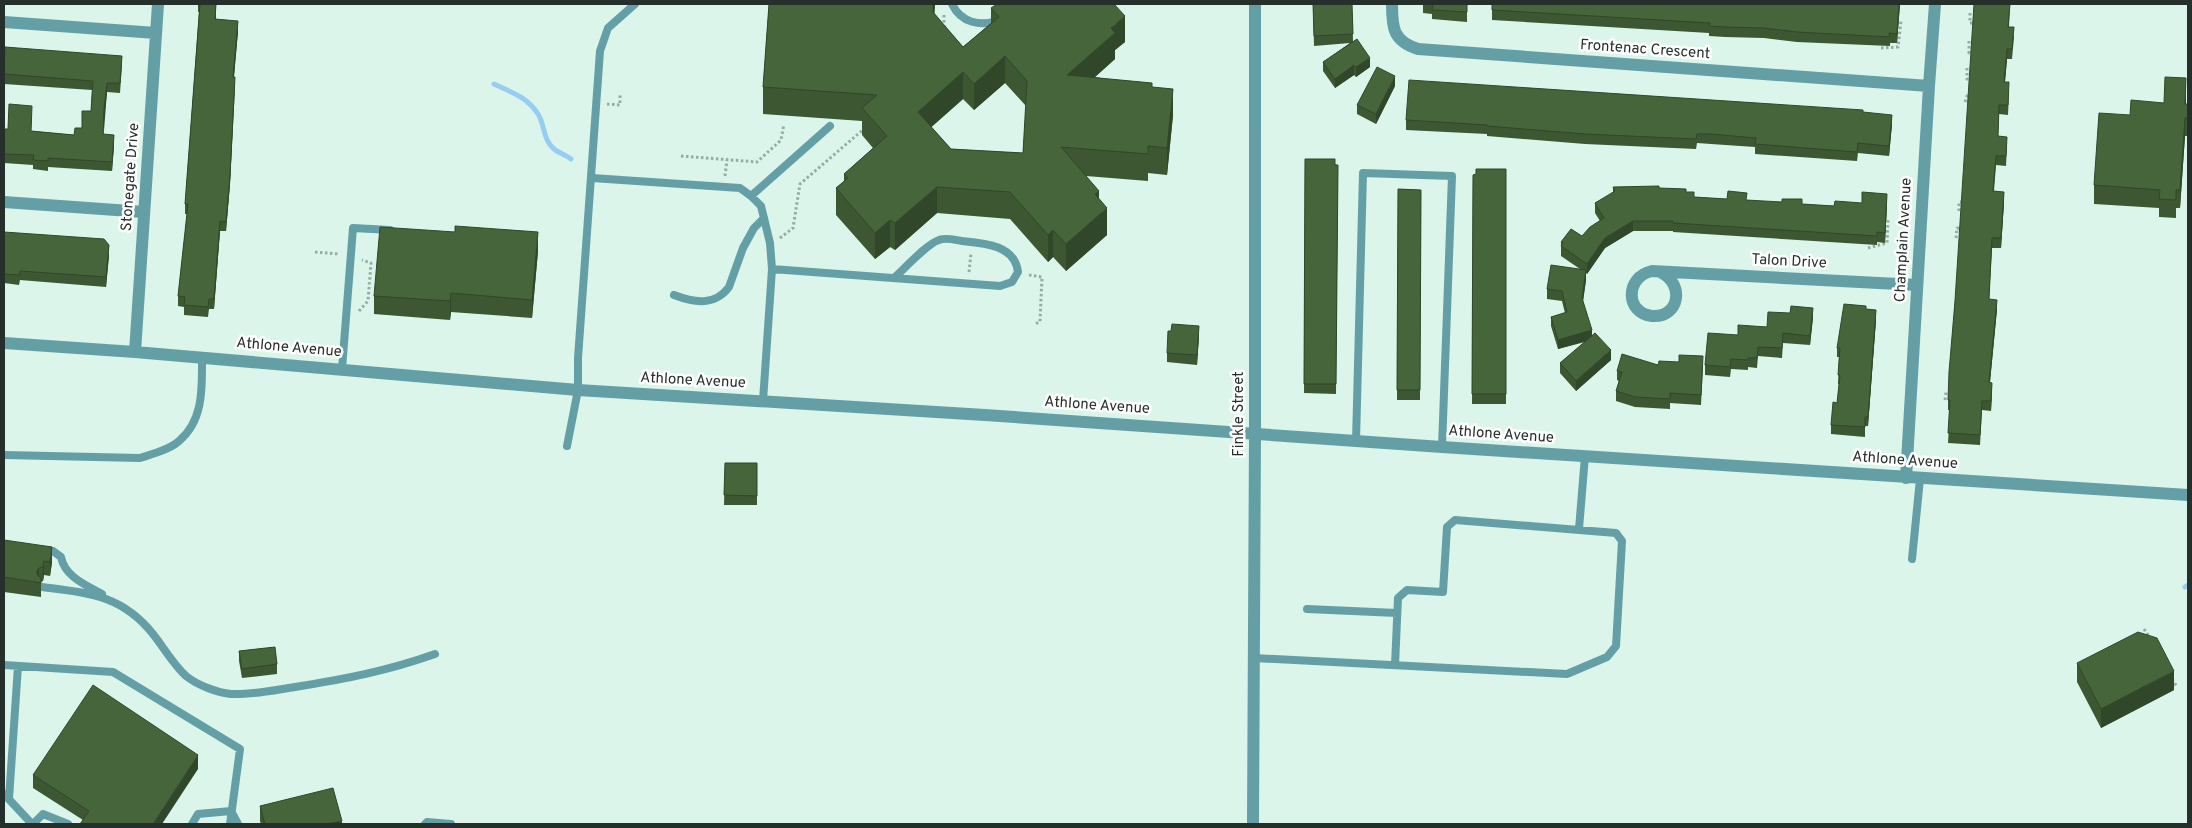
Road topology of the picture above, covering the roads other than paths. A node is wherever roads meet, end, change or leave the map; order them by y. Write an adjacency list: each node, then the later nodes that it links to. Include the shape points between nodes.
1 (158, 4): 9 (street, Stonegate Drive)
2 (634, 4): 12 (lane, via 615,21 604,37 600,51)
3 (952, 4): 7 (lane, via 964,18 974,23 984,25)
4 (1255, 4): 29 (street, Finkle Street)
5 (1392, 4): 10 (street, Frontenac Crescent, via 1396,37 1418,49)
6 (1935, 4): 10 (street, Champlain Avenue)
7 (1005, 17)
8 (4, 22): 9 (street)
9 (156, 33): 15 (street, Stonegate Drive)
10 (1929, 86): 21 (street, Champlain Avenue)
11 (830, 126): 13 (lane)
12 (592, 178): 13 (lane, via 740,188); 27 (lane)
13 (751, 196): 16 (lane, via 761,206)
14 (4, 202): 15 (street)
15 (144, 212): 24 (street, Stonegate Drive)
16 (764, 218): 18 (lane); 22 (lane, via 750,234 723,295 712,301 686,300)
17 (401, 231): 26 (lane, via 353,228)
18 (772, 269): 20 (lane); 28 (lane)
19 (1660, 272): 21 (street, Talon Drive)
20 (894, 278): 20 (lane, via 938,240 990,244 1015,260 1018,272 1012,282 1000,286)
21 (1918, 286): 35 (street, Champlain Avenue)
22 (674, 295)
23 (4, 343): 24 (street, Athlone Avenue)
24 (135, 352): 25 (street, Athlone Avenue)
25 (202, 358): 26 (street, Athlone Avenue); 33 (lane, via 202,398 198,415 179,442 140,458)
26 (342, 369): 27 (street, Athlone Avenue)
27 (578, 390): 28 (street, Athlone Avenue); 31 (lane)
28 (763, 401): 29 (street, Athlone Avenue)
29 (1256, 433): 30 (street, Athlone Avenue); 46 (street, Finkle Street)
30 (1356, 440): 32 (street, Athlone Avenue); 32 (lane, via 1363,173 1452,176)
31 (567, 446)
32 (1442, 447): 34 (street, Athlone Avenue)
33 (4, 455)
34 (1585, 456): 35 (street, Athlone Avenue); 38 (lane)
35 (1906, 478): 36 (street, Athlone Avenue)
36 (1920, 479): 37 (street, Athlone Avenue); 40 (lane)
37 (2188, 495)
38 (1579, 529): 44 (lane, via 1455,520 1447,527 1443,592 1407,590 1398,598); 48 (lane, via 1616,533 1622,541 1616,646 1607,657 1567,674)
39 (37, 549): 42 (lane, via 61,557 63,568 74,578)
40 (1912, 559)
41 (42, 587): 42 (lane)
42 (111, 599): 45 (lane, via 134,614 152,632 187,677 229,694 344,679 394,668)
43 (1308, 609): 44 (lane)
44 (1397, 613): 48 (lane)
45 (435, 654)
46 (1254, 658): 48 (lane); 59 (street, Finkle Street)
47 (4, 665): 49 (lane)
48 (1394, 665)
49 (18, 666): 50 (lane); 51 (lane, via 113,672 240,749)
50 (6, 796): 52 (lane)
51 (232, 811): 54 (lane, via 198,814); 55 (lane); 56 (lane)
52 (33, 824): 53 (lane, via 43,814)
53 (68, 824)
54 (192, 824)
55 (230, 824)
56 (238, 824)
57 (426, 824): 58 (lane)
58 (451, 824)
59 (1253, 824)

